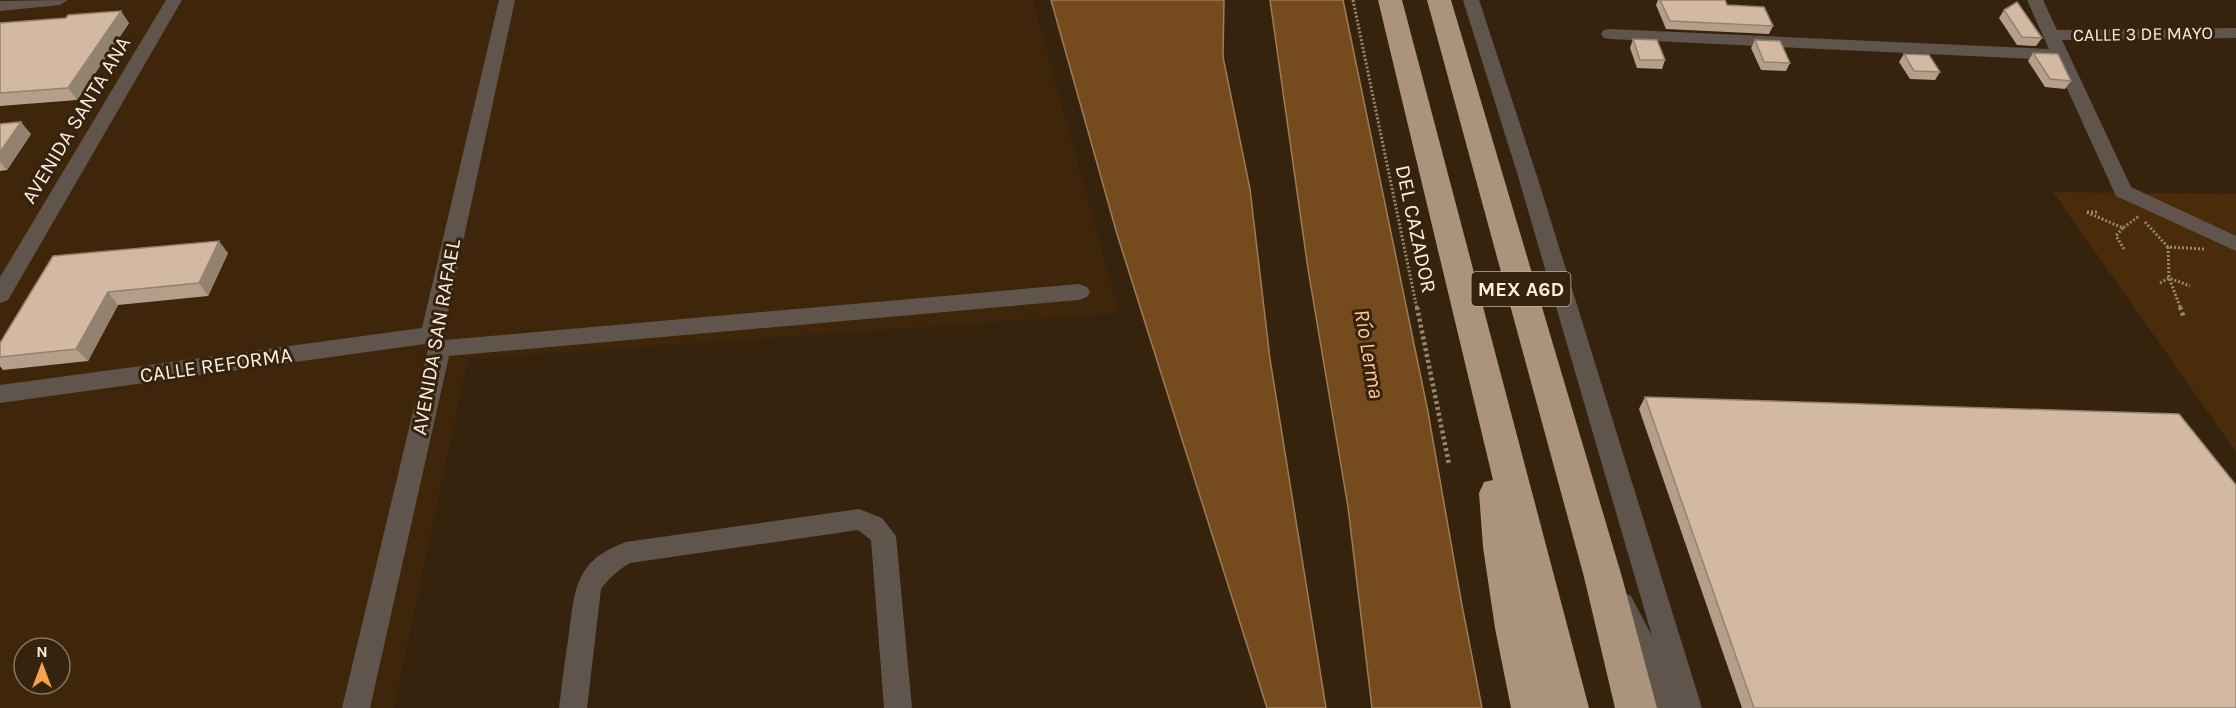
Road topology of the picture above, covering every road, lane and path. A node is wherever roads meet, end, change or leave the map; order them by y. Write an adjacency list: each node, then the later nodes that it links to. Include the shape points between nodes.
1 (60, 0): 9 (street)
2 (174, 0): 24 (street, AVENIDA SANTA ANA)
3 (507, 0): 26 (street, AVENIDA SAN RAFAEL)
4 (1353, 0): 29 (path, DEL CAZADOR)
5 (1390, 0): 28 (highway, MEX A6D)
6 (1439, 0): 30 (highway, MEX A6D)
7 (1472, 0): 38 (street, via 1513,124)
8 (2035, 0): 12 (street)
9 (0, 6)
10 (1610, 33): 13 (street)
11 (2236, 33): 12 (street, CALLE 3 DE MAYO)
12 (2051, 35): 13 (street)
13 (2061, 55): 17 (street, via 2123,191)
14 (2097, 212): 16 (path, via 2086,212)
15 (2139, 215): 16 (path)
16 (2123, 228): 19 (path, via 2116,236)
17 (2236, 244)
18 (2168, 247): 20 (path)
19 (2124, 249)
20 (2169, 278): 21 (path); 22 (path); 25 (path)
21 (2160, 283)
22 (2190, 286)
23 (1079, 292): 26 (street, CALLE REFORMA)
24 (0, 295)
25 (2184, 318)
26 (435, 342): 27 (street, CALLE REFORMA); 31 (street, AVENIDA SAN RAFAEL)
27 (0, 394)
28 (1505, 459): 34 (highway, via 1496,486 1499,528); 35 (highway)
29 (1449, 464)
30 (1603, 577): 36 (highway); 37 (street, via 1638,633)
31 (356, 708)
32 (573, 708): 33 (street, via 588,588 596,572 611,560 626,553 859,519 873,525 883,536)
33 (898, 708)
34 (1532, 708)
35 (1568, 708)
36 (1636, 708)
37 (1662, 708)
38 (1688, 708)

